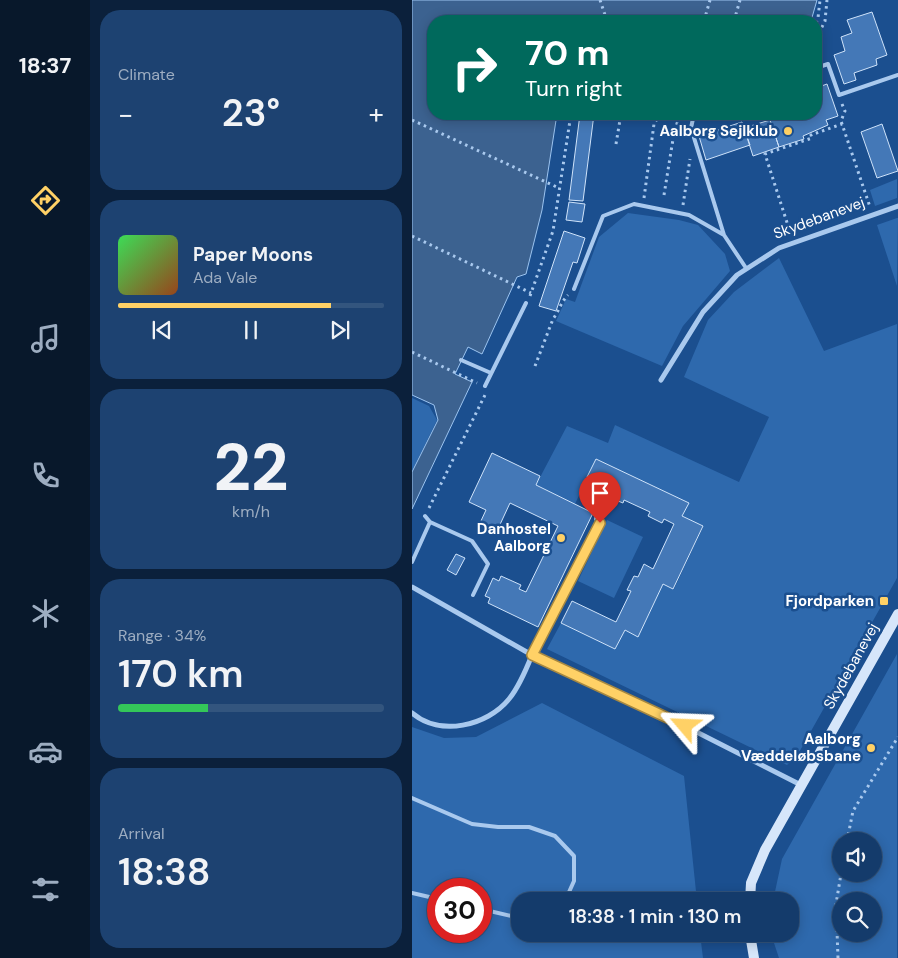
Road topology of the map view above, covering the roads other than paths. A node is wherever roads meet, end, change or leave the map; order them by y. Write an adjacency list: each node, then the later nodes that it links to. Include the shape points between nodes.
1 (822, 66): 2 (lane, via 828,64 840,95)
2 (898, 75)
3 (693, 120): 5 (lane, via 691,128)
4 (898, 206): 6 (street, Skydebanevej, via 793,242)
5 (724, 235): 6 (lane); 7 (lane, via 689,215 634,204 603,216)
6 (746, 268): 11 (street, Skydebanevej, via 703,312)
7 (574, 289)
8 (526, 303): 10 (lane)
9 (461, 360): 10 (lane)
10 (491, 373): 12 (lane)
11 (661, 380)
12 (485, 386)
13 (599, 498): 20 (lane, via 596,519 600,523)
14 (425, 516): 15 (lane)
15 (430, 522): 16 (lane); 18 (lane, via 472,541 488,564)
16 (412, 562)
17 (412, 587): 20 (street)
18 (473, 595)
19 (898, 614): 22 (street, Skydebanevej)
20 (532, 655): 21 (street, via 509,699 491,716 467,725 441,726); 22 (street)
21 (412, 713)
22 (801, 785): 25 (street, Skydebanevej, via 765,850)
23 (412, 798): 24 (lane, via 472,824 529,827 555,836 574,856 574,881)
24 (569, 892)
25 (750, 892)
26 (412, 893): 27 (lane)
27 (427, 896)
28 (492, 912): 29 (lane)
29 (511, 916)
30 (751, 942): 31 (street)
31 (754, 958)

